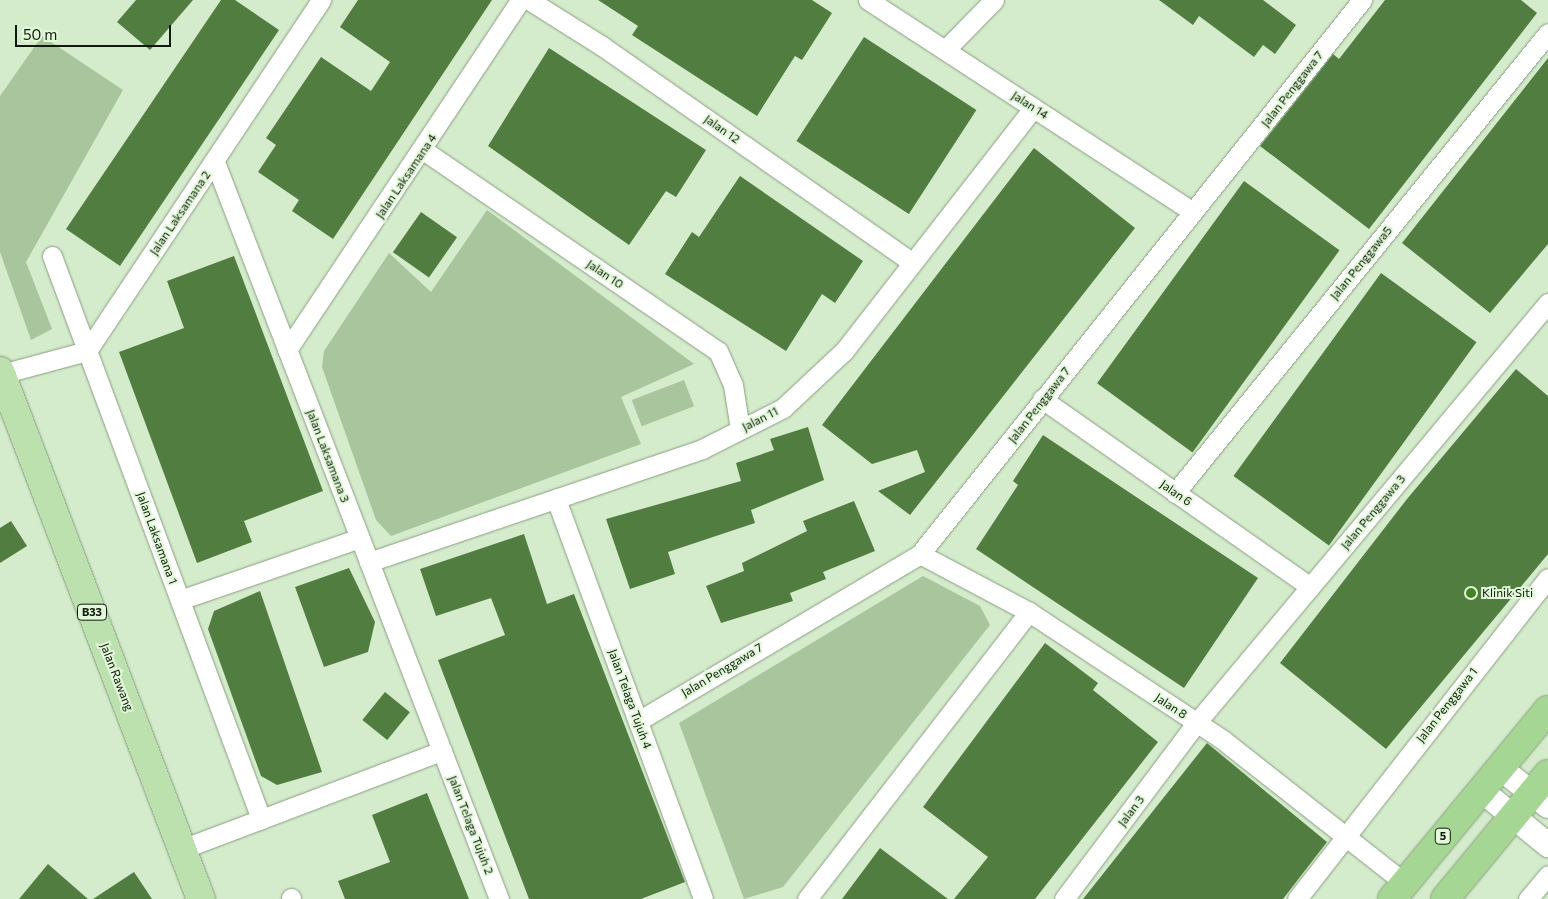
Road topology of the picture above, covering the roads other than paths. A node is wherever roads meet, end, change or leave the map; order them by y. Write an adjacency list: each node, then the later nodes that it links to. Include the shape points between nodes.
1 (320, 0): 11 (street, Jalan Laksamana 2)
2 (520, 0): 10 (street, Jalan Laksamana 4)
3 (529, 0): 14 (street, Jalan 12, via 602,46)
4 (868, 0): 8 (street, Jalan 14)
5 (994, 0): 8 (street)
6 (1362, 0): 12 (street, Jalan Penggawa 7)
7 (1548, 33): 21 (street, Jalan Penggawa5)
8 (946, 50): 9 (street, Jalan 14)
9 (1033, 108): 12 (street, Jalan 14); 14 (street, Jalan 11)
10 (424, 150): 16 (street, Jalan Laksamana 4); 20 (street, Jalan 10, via 718,351 733,385)
11 (215, 162): 16 (street, Jalan Laksamana 3); 17 (street, Jalan Laksamana 2)
12 (1192, 211): 19 (street, Jalan Penggawa 7)
13 (52, 256): 17 (street, Jalan Laksamana 1)
14 (912, 262): 20 (street, Jalan 11, via 829,367 783,408)
15 (1548, 302): 27 (street, Jalan Penggawa 3)
16 (287, 350): 23 (street, Jalan Laksamana 3)
17 (87, 351): 18 (street); 28 (street, Jalan Laksamana 1)
18 (0, 373): 41 (main road, Jalan Rawang / B33)
19 (1042, 399): 21 (street, Jalan 6); 24 (street, Jalan Penggawa 7)
20 (740, 430): 22 (street, Jalan 11, via 702,449)
21 (1175, 493): 27 (street, Jalan 6)
22 (556, 499): 25 (street, Jalan 11); 31 (street, Jalan Telaga Tujuh 4)
23 (360, 538): 25 (street, Jalan Laksamana 3); 28 (street)
24 (920, 554): 29 (street, Jalan 8); 31 (street, Jalan Penggawa 7)
25 (369, 562): 33 (street, Jalan Laksamana 3)
26 (1548, 578): 39 (street, Jalan Penggawa 1)
27 (1310, 587): 32 (street, Jalan Penggawa 3)
28 (180, 600): 38 (street, Jalan Laksamana 1)
29 (1029, 612): 32 (street, Jalan 8); 48 (street)
30 (1548, 710): 34 (highway, 5)
31 (638, 720): 47 (street, Jalan Telaga Tujuh 4)
32 (1197, 722): 39 (street, Jalan 8); 49 (street, Jalan 3)
33 (442, 751): 38 (street); 46 (street, Jalan Telaga Tujuh 2)
34 (1500, 768): 35 (highway, 5); 36 (street)
35 (1481, 790): 37 (street); 43 (highway, 5)
36 (1543, 791): 37 (highway)
37 (1513, 817): 40 (street); 51 (highway)
38 (261, 819): 41 (street)
39 (1346, 834): 43 (street, Jalan 8); 50 (street, Jalan Penggawa 1)
40 (1548, 845)
41 (182, 849): 45 (main road, Jalan Rawang / B33)
42 (1548, 875): 44 (street)
43 (1398, 891)
44 (1534, 897)
45 (201, 899)
46 (499, 899)
47 (703, 899)
48 (807, 899)
49 (1064, 899)
50 (1297, 899)
51 (1445, 899)

